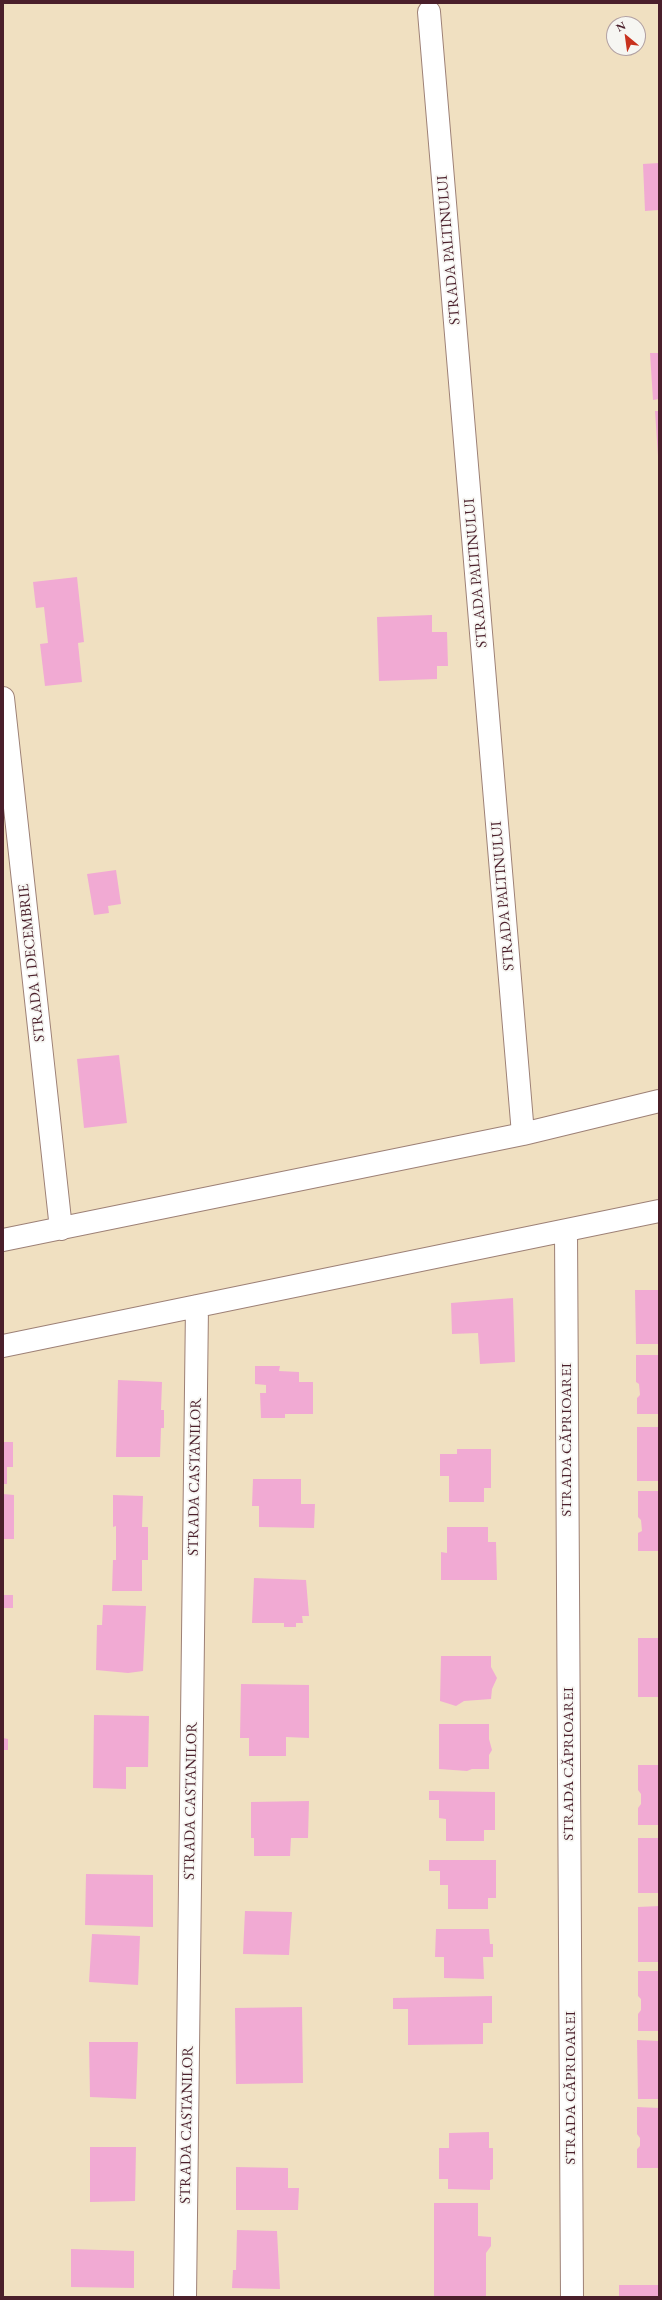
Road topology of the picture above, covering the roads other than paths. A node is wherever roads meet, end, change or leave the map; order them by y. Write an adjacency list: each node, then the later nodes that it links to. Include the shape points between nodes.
1 (429, 12): 4 (street, STRADA PALTINULUI)
2 (3, 698): 6 (street, STRADA 1 DECEMBRIE)
3 (659, 1101): 4 (street)
4 (523, 1134): 6 (street)
5 (659, 1211): 7 (street)
6 (61, 1229): 8 (street)
7 (566, 1231): 9 (street); 12 (street, STRADA CĂPRIOAREI)
8 (3, 1240)
9 (197, 1306): 10 (street); 11 (street, STRADA CASTANILOR)
10 (3, 1346)
11 (186, 2297)
12 (572, 2297)

